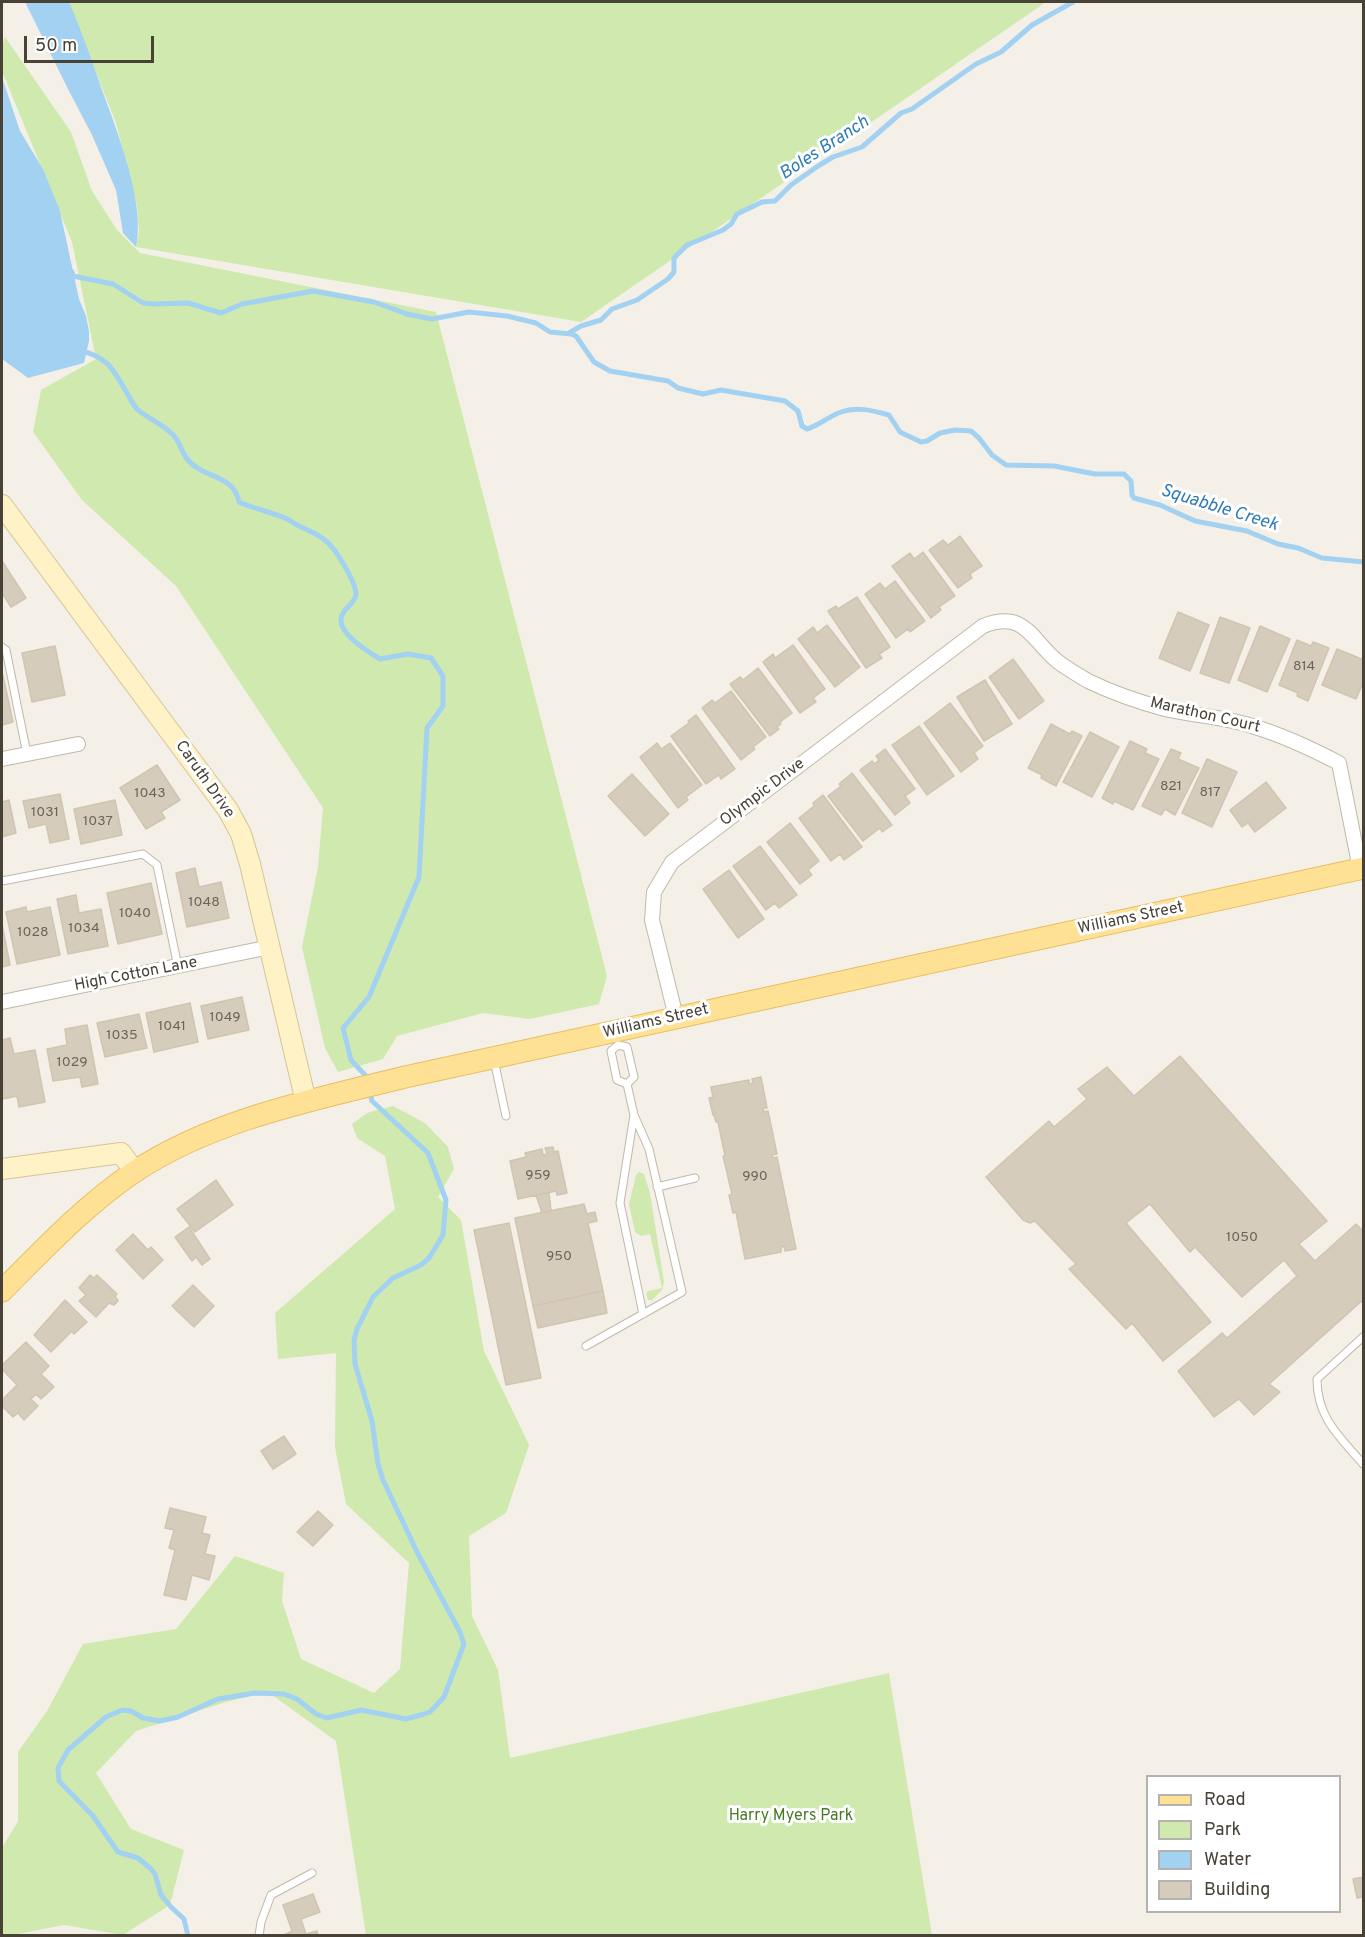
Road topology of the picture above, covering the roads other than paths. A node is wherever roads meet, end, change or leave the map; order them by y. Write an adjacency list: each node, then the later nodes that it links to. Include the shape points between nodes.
1 (2, 505): 9 (street, Caruth Drive, via 228,810 241,834)
2 (983, 626): 7 (street, Marathon Court, via 997,621 1025,627 1057,661 1116,694 1165,709 1254,726 1339,763); 12 (street, Olympic Drive, via 672,862 654,892 652,920)
3 (2, 647): 5 (lane, via 6,650)
4 (78, 744): 5 (street)
5 (27, 754): 6 (street)
6 (2, 759)
7 (1362, 869): 12 (main road, Williams Street)
8 (2, 881): 10 (lane, via 143,854 157,865)
9 (270, 947): 10 (street, High Cotton Lane); 16 (street, Caruth Drive)
10 (178, 967): 11 (street, High Cotton Lane)
11 (2, 1002)
12 (676, 1017): 13 (main road, Williams Street)
13 (616, 1038): 14 (main road, Williams Street); 15 (lane, via 611,1051 617,1080); 15 (lane, via 627,1047 634,1077)
14 (493, 1058): 16 (main road, Williams Street); 18 (lane)
15 (627, 1084): 17 (lane)
16 (306, 1102): 20 (main road, Williams Street, via 193,1140)
17 (634, 1114): 22 (lane, via 649,1149); 24 (lane, via 620,1203)
18 (506, 1116)
19 (2, 1169): 20 (street, via 121,1153)
20 (135, 1172): 23 (main road, Williams Street, via 76,1216)
21 (695, 1178): 22 (lane)
22 (657, 1187): 24 (lane, via 682,1292)
23 (2, 1291)
24 (643, 1314): 26 (lane)
25 (1364, 1336): 27 (lane, via 1317,1379 1319,1406)
26 (586, 1346)
27 (1364, 1465)
28 (312, 1873): 29 (lane, via 271,1895)
29 (259, 1935)

